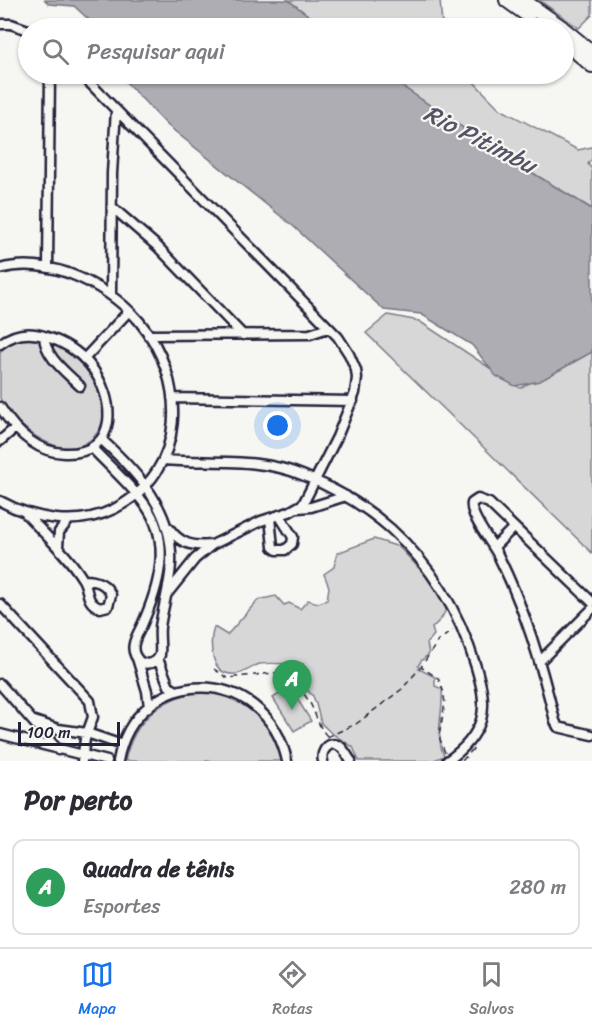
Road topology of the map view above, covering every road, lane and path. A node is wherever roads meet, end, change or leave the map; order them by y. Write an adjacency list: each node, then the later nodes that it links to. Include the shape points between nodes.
1 (507, 0): 3 (main road)
2 (522, 0): 4 (main road)
3 (533, 18)
4 (547, 18)
5 (0, 24): 6 (street)
6 (18, 26)
7 (574, 38): 9 (main road)
8 (574, 50): 10 (main road)
9 (592, 53)
10 (592, 65)
11 (50, 84): 15 (street)
12 (91, 84): 13 (street)
13 (116, 110): 14 (street); 19 (street)
14 (112, 207): 17 (street); 21 (street)
15 (48, 268): 16 (street); 17 (street, via 83,279)
16 (0, 269)
17 (111, 295): 18 (street)
18 (129, 311): 20 (street); 24 (street)
19 (328, 328): 21 (street, via 310,334); 27 (street, via 344,346 356,370)
20 (148, 334): 21 (street); 26 (street, via 166,371)
21 (243, 334)
22 (44, 336): 23 (street, via 21,334); 24 (street, via 66,344); 25 (street, via 51,356)
23 (0, 344)
24 (84, 359): 30 (street, via 107,402 108,426)
25 (80, 386)
26 (172, 398): 27 (street); 33 (street, via 172,432)
27 (353, 400): 34 (street)
28 (0, 407): 29 (street)
29 (15, 428): 31 (street); 32 (street, via 32,442 53,451)
30 (102, 440): 32 (street); 35 (street)
31 (0, 441)
32 (92, 448): 36 (street)
33 (163, 460): 34 (street, via 258,465 288,470); 35 (street)
34 (316, 481): 37 (street); 39 (street)
35 (146, 486): 36 (street); 44 (street)
36 (137, 495): 43 (street, via 103,514); 55 (street, via 153,519 161,552 156,590 134,645)
37 (346, 496): 39 (street); 54 (street, via 382,521 409,547 437,581)
38 (0, 501): 40 (street)
39 (297, 508): 41 (street)
40 (26, 514): 43 (street); 47 (street)
41 (279, 515): 42 (street); 42 (street, via 293,537 285,550 273,547)
42 (270, 518): 46 (street)
43 (69, 520): 47 (street, via 60,532)
44 (166, 522): 46 (street, via 183,542); 50 (street, via 171,554)
45 (513, 528): 48 (street); 48 (street, via 486,501 478,499 471,503 472,512); 51 (street)
46 (212, 545): 50 (street, via 184,571)
47 (58, 547): 49 (street)
48 (494, 547): 57 (street)
49 (84, 580)
50 (167, 594): 56 (street)
51 (592, 602)
52 (1, 607): 64 (street, via 90,701 93,717)
53 (592, 609): 57 (street)
54 (459, 621): 58 (path, via 454,630 438,641); 71 (street, via 477,671 483,709 472,738)
55 (137, 658): 56 (street, via 146,663); 62 (street)
56 (158, 659): 61 (street, via 169,686)
57 (541, 660): 66 (street, via 558,728)
58 (421, 667): 59 (path, via 402,689 356,724 327,737 292,674 227,678); 71 (path, via 438,678 443,690 445,703 439,736)
59 (214, 669)
60 (1, 687): 63 (street)
61 (176, 692): 62 (street); 74 (street, via 206,687 249,700 275,727)
62 (148, 707): 68 (street)
63 (34, 721): 64 (street); 69 (street)
64 (87, 733): 68 (street); 70 (street)
65 (0, 734): 69 (street)
66 (592, 735)
67 (478, 743): 77 (path)
68 (122, 745): 73 (street)
69 (58, 750): 70 (street)
70 (82, 758): 72 (street)
71 (447, 759)
72 (107, 761)
73 (118, 761)
74 (287, 761)
75 (323, 761): 76 (street, via 324,749 335,744)
76 (351, 761)
77 (462, 761)

